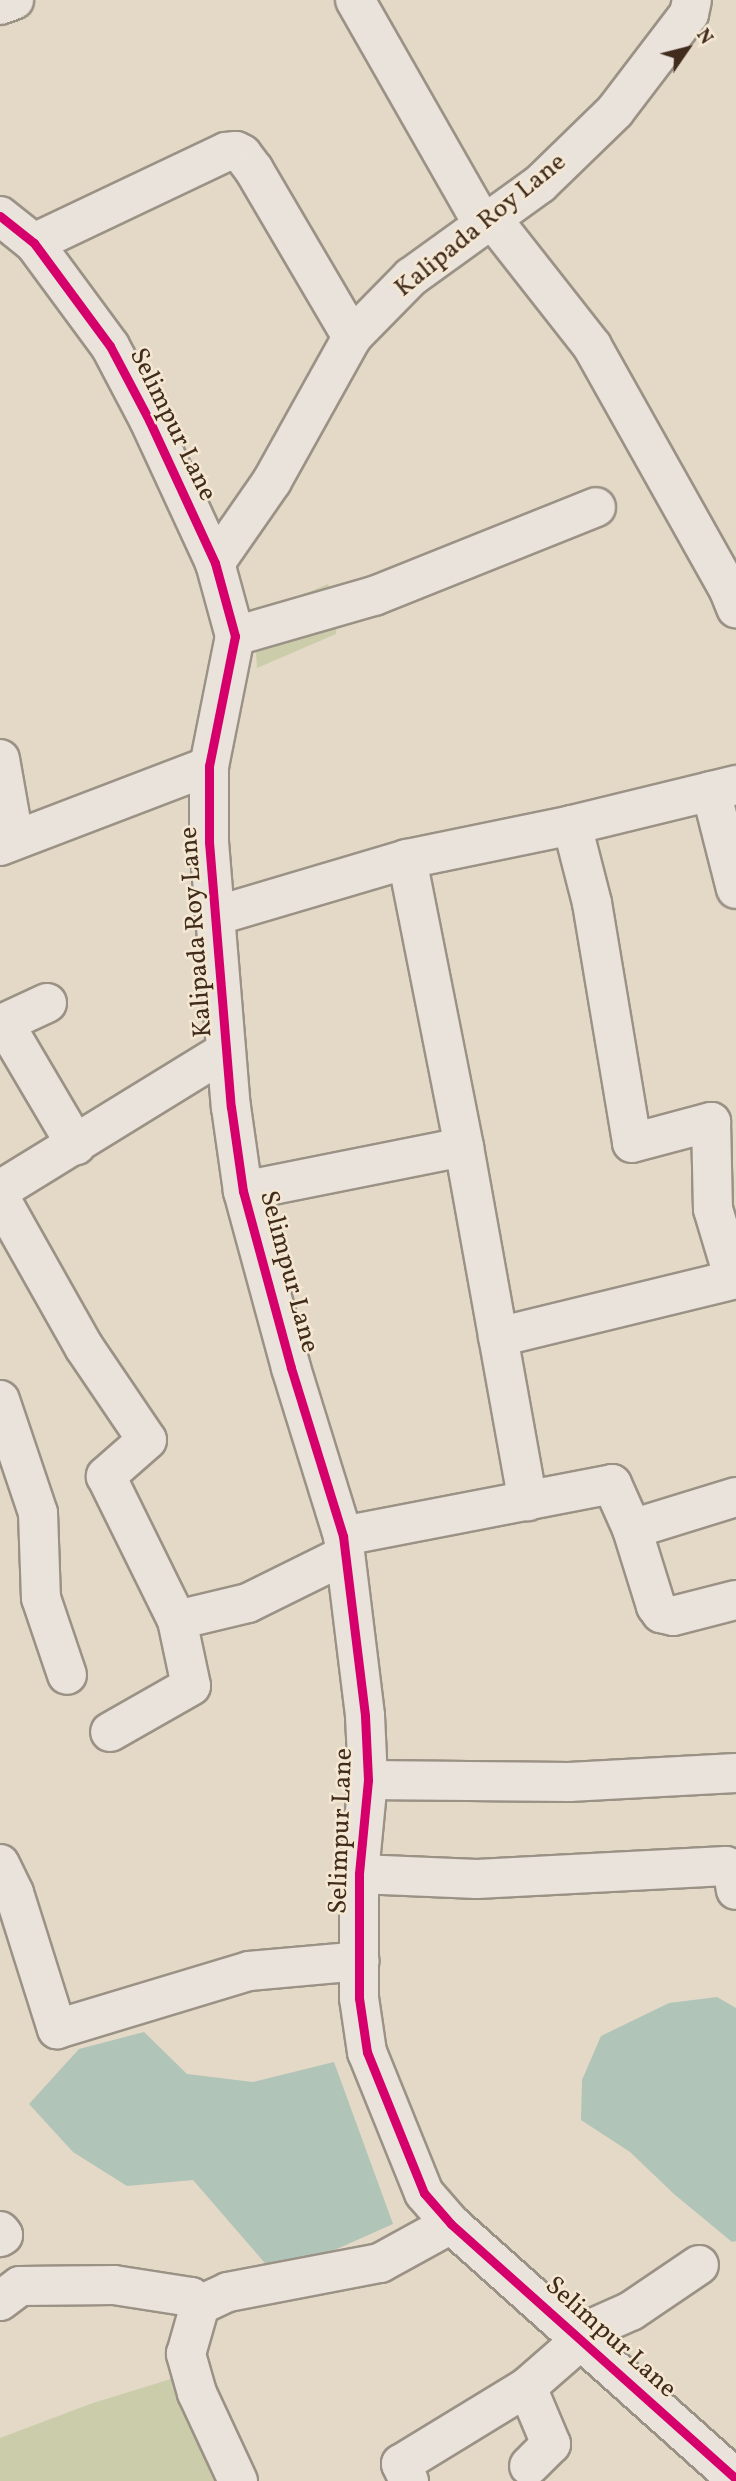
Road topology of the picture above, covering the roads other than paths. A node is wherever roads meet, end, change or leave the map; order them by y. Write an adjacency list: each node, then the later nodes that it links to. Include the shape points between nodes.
1 (14, 0): 4 (street)
2 (355, 0): 6 (street)
3 (692, 0): 6 (street, Kalipada Roy Lane, via 689,14 615,111 540,184)
4 (0, 5)
5 (0, 216): 7 (street, Selimpur Lane)
6 (488, 223): 8 (street, Kalipada Roy Lane, via 411,277); 11 (street, via 592,346)
7 (34, 243): 8 (street, via 236,151 254,170); 10 (street, Selimpur Lane, via 110,346)
8 (352, 337): 10 (street, Kalipada Roy Lane, via 265,492)
9 (596, 507): 12 (street, via 374,596)
10 (215, 563): 12 (street, Kalipada Roy Lane)
11 (734, 598)
12 (235, 636): 14 (street, Kalipada Roy Lane)
13 (0, 759): 17 (street)
14 (209, 766): 17 (street); 20 (street, Kalipada Roy Lane)
15 (724, 788): 16 (street); 19 (street)
16 (572, 825): 18 (street); 25 (street, via 592,903 632,1143 711,1122)
17 (7, 842)
18 (407, 859): 20 (street); 24 (street)
19 (736, 889)
20 (215, 916): 22 (street, Kalipada Roy Lane)
21 (47, 1003): 23 (street, via 4,1023)
22 (226, 1051): 23 (street, Kalipada Roy Lane); 27 (street, Selimpur Lane)
23 (76, 1144): 26 (street, Kalipada Roy Lane)
24 (464, 1147): 27 (street); 30 (street)
25 (724, 1162): 29 (street, via 713,1209)
26 (0, 1190)
27 (243, 1191): 35 (street, Selimpur Lane)
28 (0, 1198): 37 (street, via 84,1347 147,1440 106,1476)
29 (735, 1279): 30 (street)
30 (498, 1336): 33 (street)
31 (0, 1400): 38 (street, via 38,1513 41,1598)
32 (736, 1497): 34 (street)
33 (528, 1501): 34 (street, via 612,1484); 35 (street)
34 (632, 1529): 36 (street, via 661,1612 673,1616)
35 (343, 1546): 37 (street, via 248,1603); 41 (street, Selimpur Lane, via 365,1716)
36 (736, 1600)
37 (177, 1620): 39 (street, via 191,1686)
38 (67, 1675)
39 (110, 1732)
40 (736, 1773): 41 (street, via 569,1782)
41 (368, 1780): 42 (street, Selimpur Lane)
42 (359, 1874): 44 (street, via 477,1879 726,1866 733,1872); 45 (street, Selimpur Lane)
43 (5, 1885): 45 (street, via 57,2029 249,1971)
44 (736, 1890)
45 (360, 1961): 46 (street, Selimpur Lane, via 359,1998 367,2052 424,2193)
46 (451, 2224): 49 (street, via 380,2263 228,2292); 50 (street, Selimpur Lane)
47 (699, 2265): 50 (street, via 631,2311)
48 (0, 2301): 49 (street, via 20,2286 114,2285 191,2297)
49 (200, 2305): 54 (street, via 186,2354 197,2393)
50 (580, 2337): 51 (street); 53 (street, Selimpur Lane)
51 (527, 2387): 52 (street, via 551,2444); 55 (street, via 401,2464)
52 (529, 2466)
53 (736, 2479)
54 (238, 2481)
55 (409, 2481)

